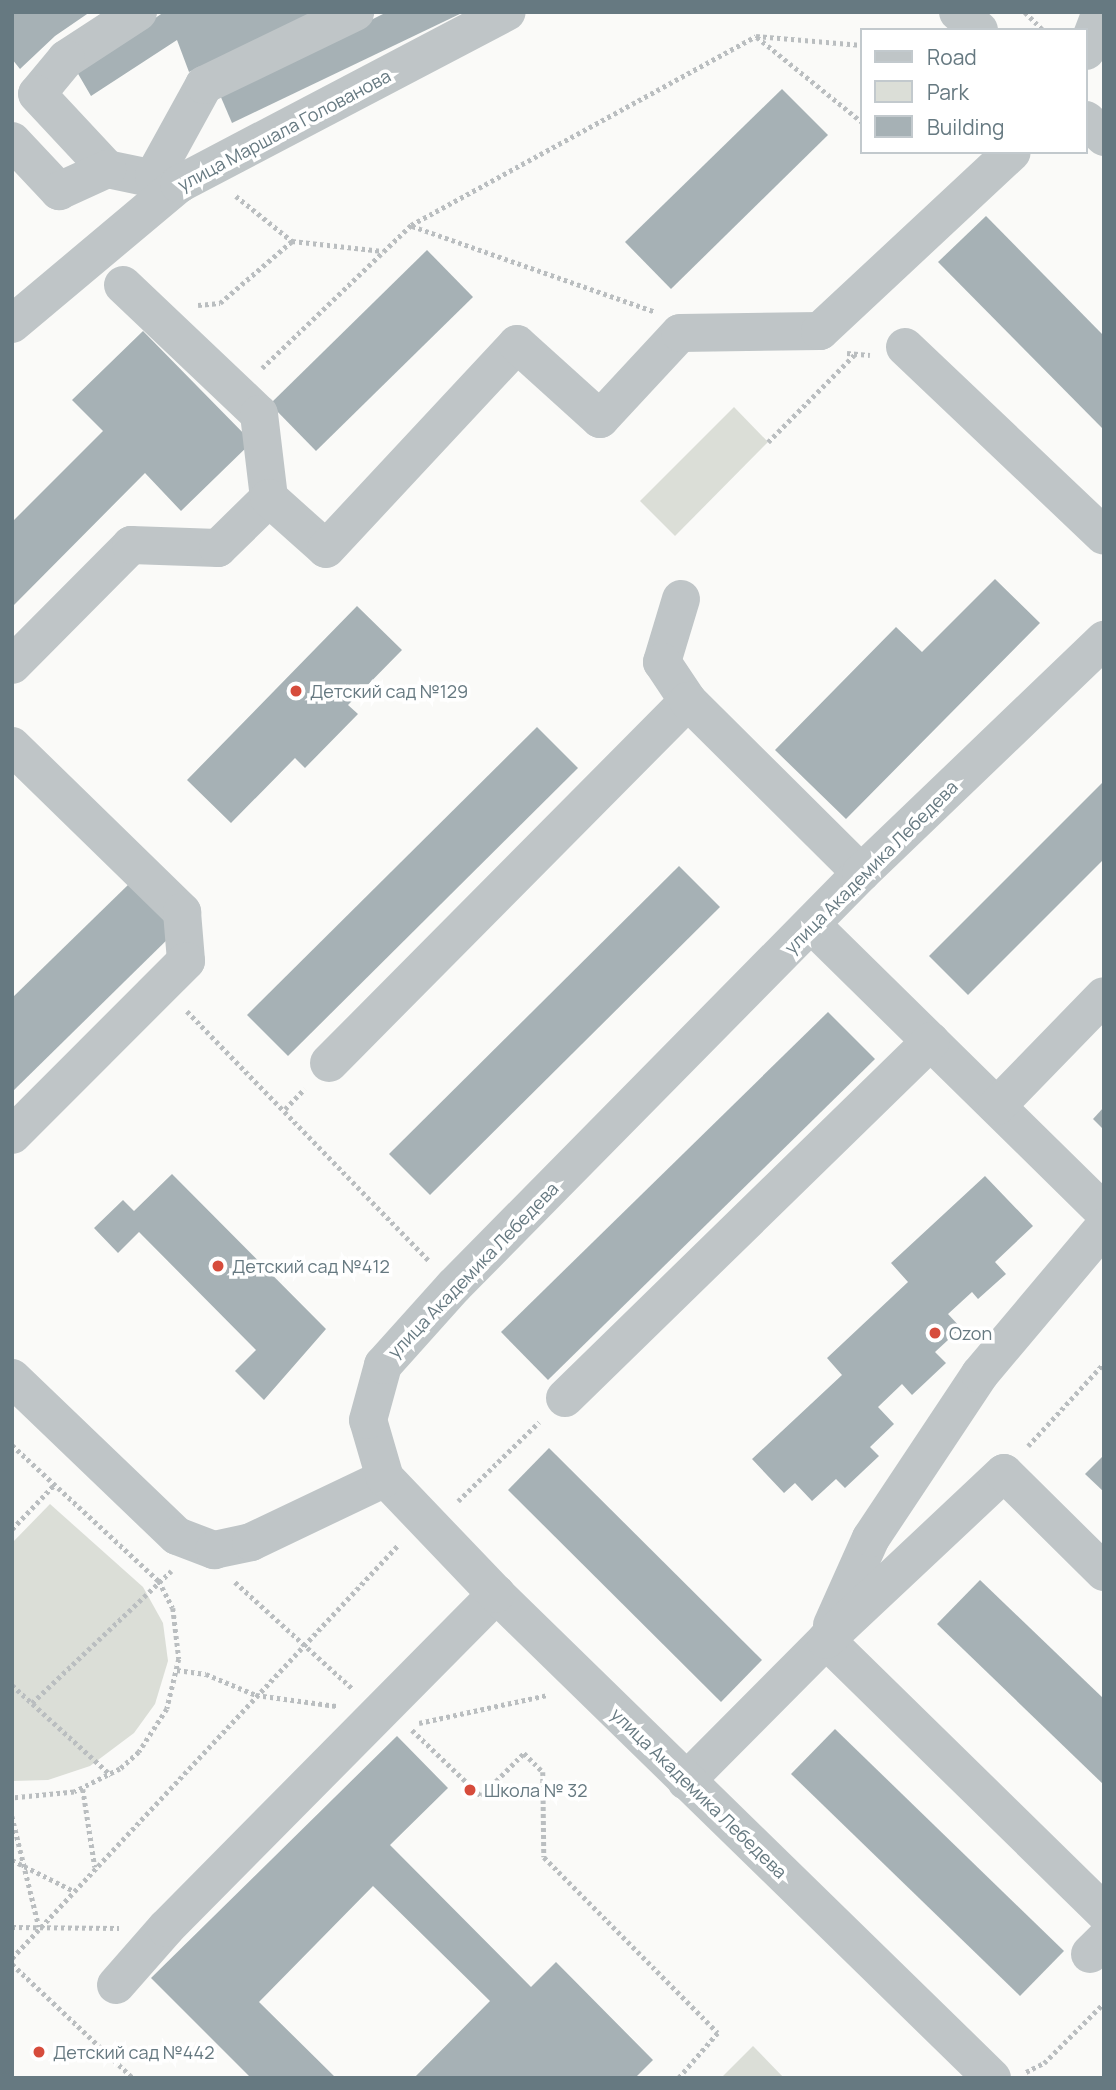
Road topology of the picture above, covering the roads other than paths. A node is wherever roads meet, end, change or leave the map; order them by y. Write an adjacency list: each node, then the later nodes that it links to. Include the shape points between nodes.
1 (138, 12): 12 (street, via 65,59 37,94)
2 (355, 12): 13 (street, via 204,85)
3 (507, 12): 13 (street, улица Маршала Голованова)
4 (958, 12): 6 (street)
5 (1101, 12): 7 (street)
6 (977, 28)
7 (1088, 46)
8 (1088, 122): 9 (street)
9 (1104, 136)
10 (12, 141): 12 (street, via 59,191)
11 (1010, 154): 17 (street, via 820,331 680,333 600,419 517,344 326,549)
12 (107, 169): 13 (street)
13 (179, 177): 15 (street, улица Маршала Голованова)
14 (136, 297): 17 (street, via 259,414)
15 (12, 324)
16 (905, 346): 18 (street)
17 (269, 498): 21 (street, via 218,548 131,545)
18 (1104, 536)
19 (681, 600): 22 (street, via 662,662)
20 (1104, 640): 24 (street, улица Академика Лебедева)
21 (12, 665)
22 (688, 701): 24 (street); 28 (street)
23 (12, 746): 30 (street, via 182,912 186,961)
24 (860, 873): 25 (street, улица Академика Лебедева)
25 (812, 925): 27 (street); 35 (street, улица Академика Лебедева, via 454,1286 383,1365 368,1420)
26 (1104, 996): 29 (street)
27 (931, 1041): 29 (street); 34 (street)
28 (329, 1063)
29 (997, 1106): 31 (street)
30 (12, 1135)
31 (1104, 1212)
32 (1104, 1227): 38 (street, via 980,1374 871,1538)
33 (12, 1378): 35 (street, via 177,1536 206,1547 251,1542)
34 (565, 1398)
35 (385, 1478): 37 (street, улица Академика Лебедева, via 438,1512)
36 (1104, 1572): 38 (street, via 1004,1473)
37 (496, 1594): 39 (street, улица Академика Лебедева); 41 (street, via 166,1928)
38 (826, 1640): 39 (street); 40 (street)
39 (686, 1781): 42 (street, улица Академика Лебедева)
40 (1104, 1912)
41 (116, 1985)
42 (992, 2078)

